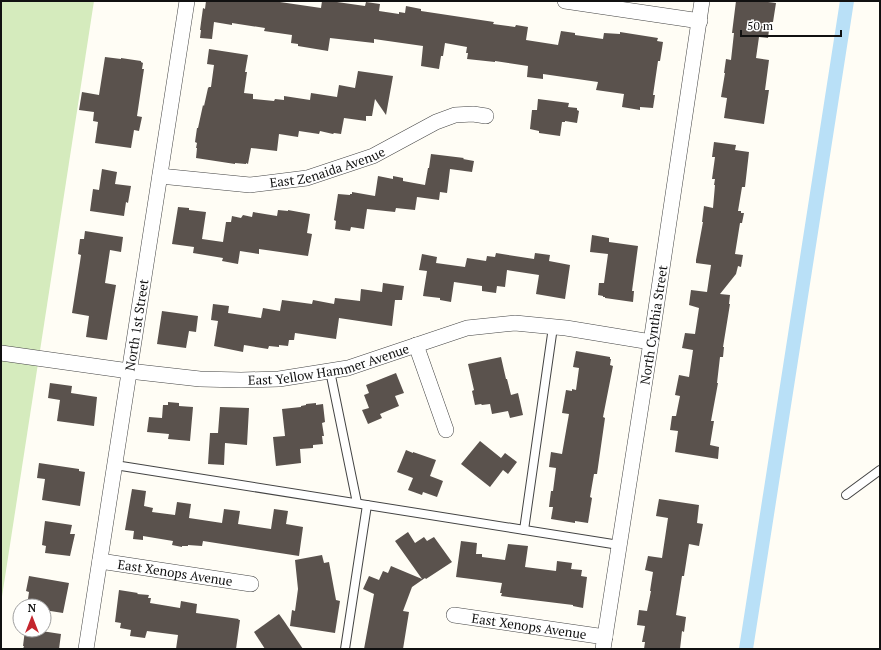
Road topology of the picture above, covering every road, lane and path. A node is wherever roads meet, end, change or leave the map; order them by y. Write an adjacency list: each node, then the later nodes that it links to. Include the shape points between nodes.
1 (187, 1): 6 (street, North 1st Street)
2 (565, 1): 4 (street)
3 (702, 1): 4 (street, North Cynthia Street)
4 (700, 21): 8 (street, North Cynthia Street)
5 (486, 116): 6 (street, East Zenaida Avenue, via 455,115 436,122 373,156 307,178 250,185)
6 (160, 176): 11 (street, North 1st Street)
7 (553, 327): 8 (street, East Yellow Hammer Avenue); 9 (street, East Yellow Hammer Avenue, via 515,322 467,328); 19 (lane)
8 (651, 342): 20 (street, North Cynthia Street)
9 (416, 345): 12 (street, East Yellow Hammer Avenue, via 348,368); 13 (street)
10 (1, 353): 11 (street, East Yellow Hammer Avenue)
11 (129, 371): 12 (street, East Yellow Hammer Avenue, via 200,379 240,380 279,379); 14 (street, North 1st Street)
12 (330, 371): 17 (lane)
13 (446, 430)
14 (115, 465): 17 (lane); 21 (street, North 1st Street)
15 (880, 470): 16 (lane)
16 (846, 495)
17 (357, 503): 18 (lane)
18 (367, 505): 19 (lane); 26 (lane)
19 (524, 530): 20 (lane)
20 (619, 545): 24 (street, North Cynthia Street)
21 (100, 562): 22 (street, East Xenops Avenue); 25 (street, North 1st Street)
22 (251, 584)
23 (454, 615): 24 (street, East Xenops Avenue)
24 (604, 643)
25 (86, 649)
26 (345, 649)

